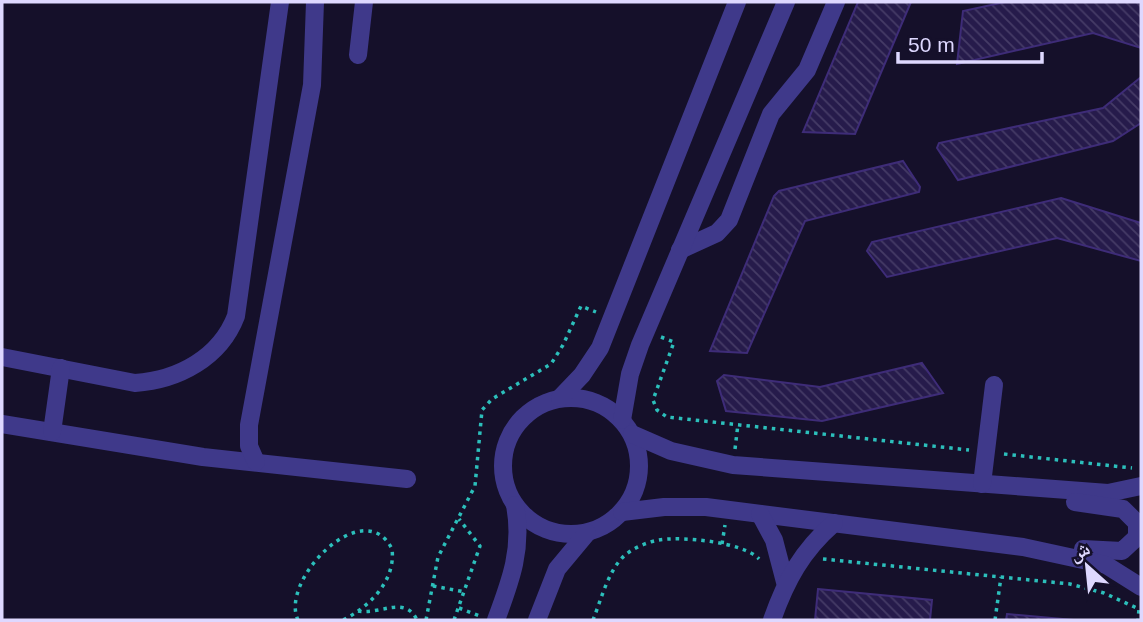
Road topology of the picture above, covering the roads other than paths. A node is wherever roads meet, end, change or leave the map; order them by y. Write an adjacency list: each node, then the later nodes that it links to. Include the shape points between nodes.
1 (280, 2): 12 (street, via 236,316 227,335 179,374 152,382 135,383)
2 (315, 2): 18 (street, via 312,85 249,425 249,446)
3 (364, 2): 7 (street)
4 (737, 2): 14 (street, via 592,362)
5 (786, 2): 9 (street)
6 (836, 2): 8 (street, via 807,70)
7 (358, 55)
8 (781, 98): 9 (street); 10 (street, via 729,220 717,233)
9 (740, 111): 10 (street)
10 (680, 250): 16 (street, via 630,374)
11 (2, 357): 12 (street)
12 (61, 368): 17 (street)
13 (989, 385): 20 (street)
14 (560, 398): 16 (street, via 594,401); 23 (street, via 529,412 508,439 503,473)
15 (2, 424): 17 (street)
16 (627, 427): 20 (street, via 671,451 733,465); 24 (street, via 639,456 638,480)
17 (52, 432): 18 (street)
18 (256, 462): 19 (street)
19 (407, 479)
20 (976, 484): 22 (street)
21 (1141, 486): 22 (street, via 1108,493)
22 (1036, 488): 28 (street, via 1060,499 1123,509 1137,523 1137,537 1122,551)
23 (515, 505): 27 (street, via 526,517 554,532); 31 (street, via 517,562)
24 (622, 512): 25 (street, via 685,506); 27 (street)
25 (760, 514): 26 (street); 29 (street, via 774,540)
26 (834, 523): 28 (street); 29 (street, via 802,556)
27 (587, 533): 32 (street, via 558,569)
28 (1052, 552): 30 (street, via 1106,565)
29 (785, 582): 33 (street)
30 (1141, 587)
31 (496, 620)
32 (537, 620)
33 (772, 620)

